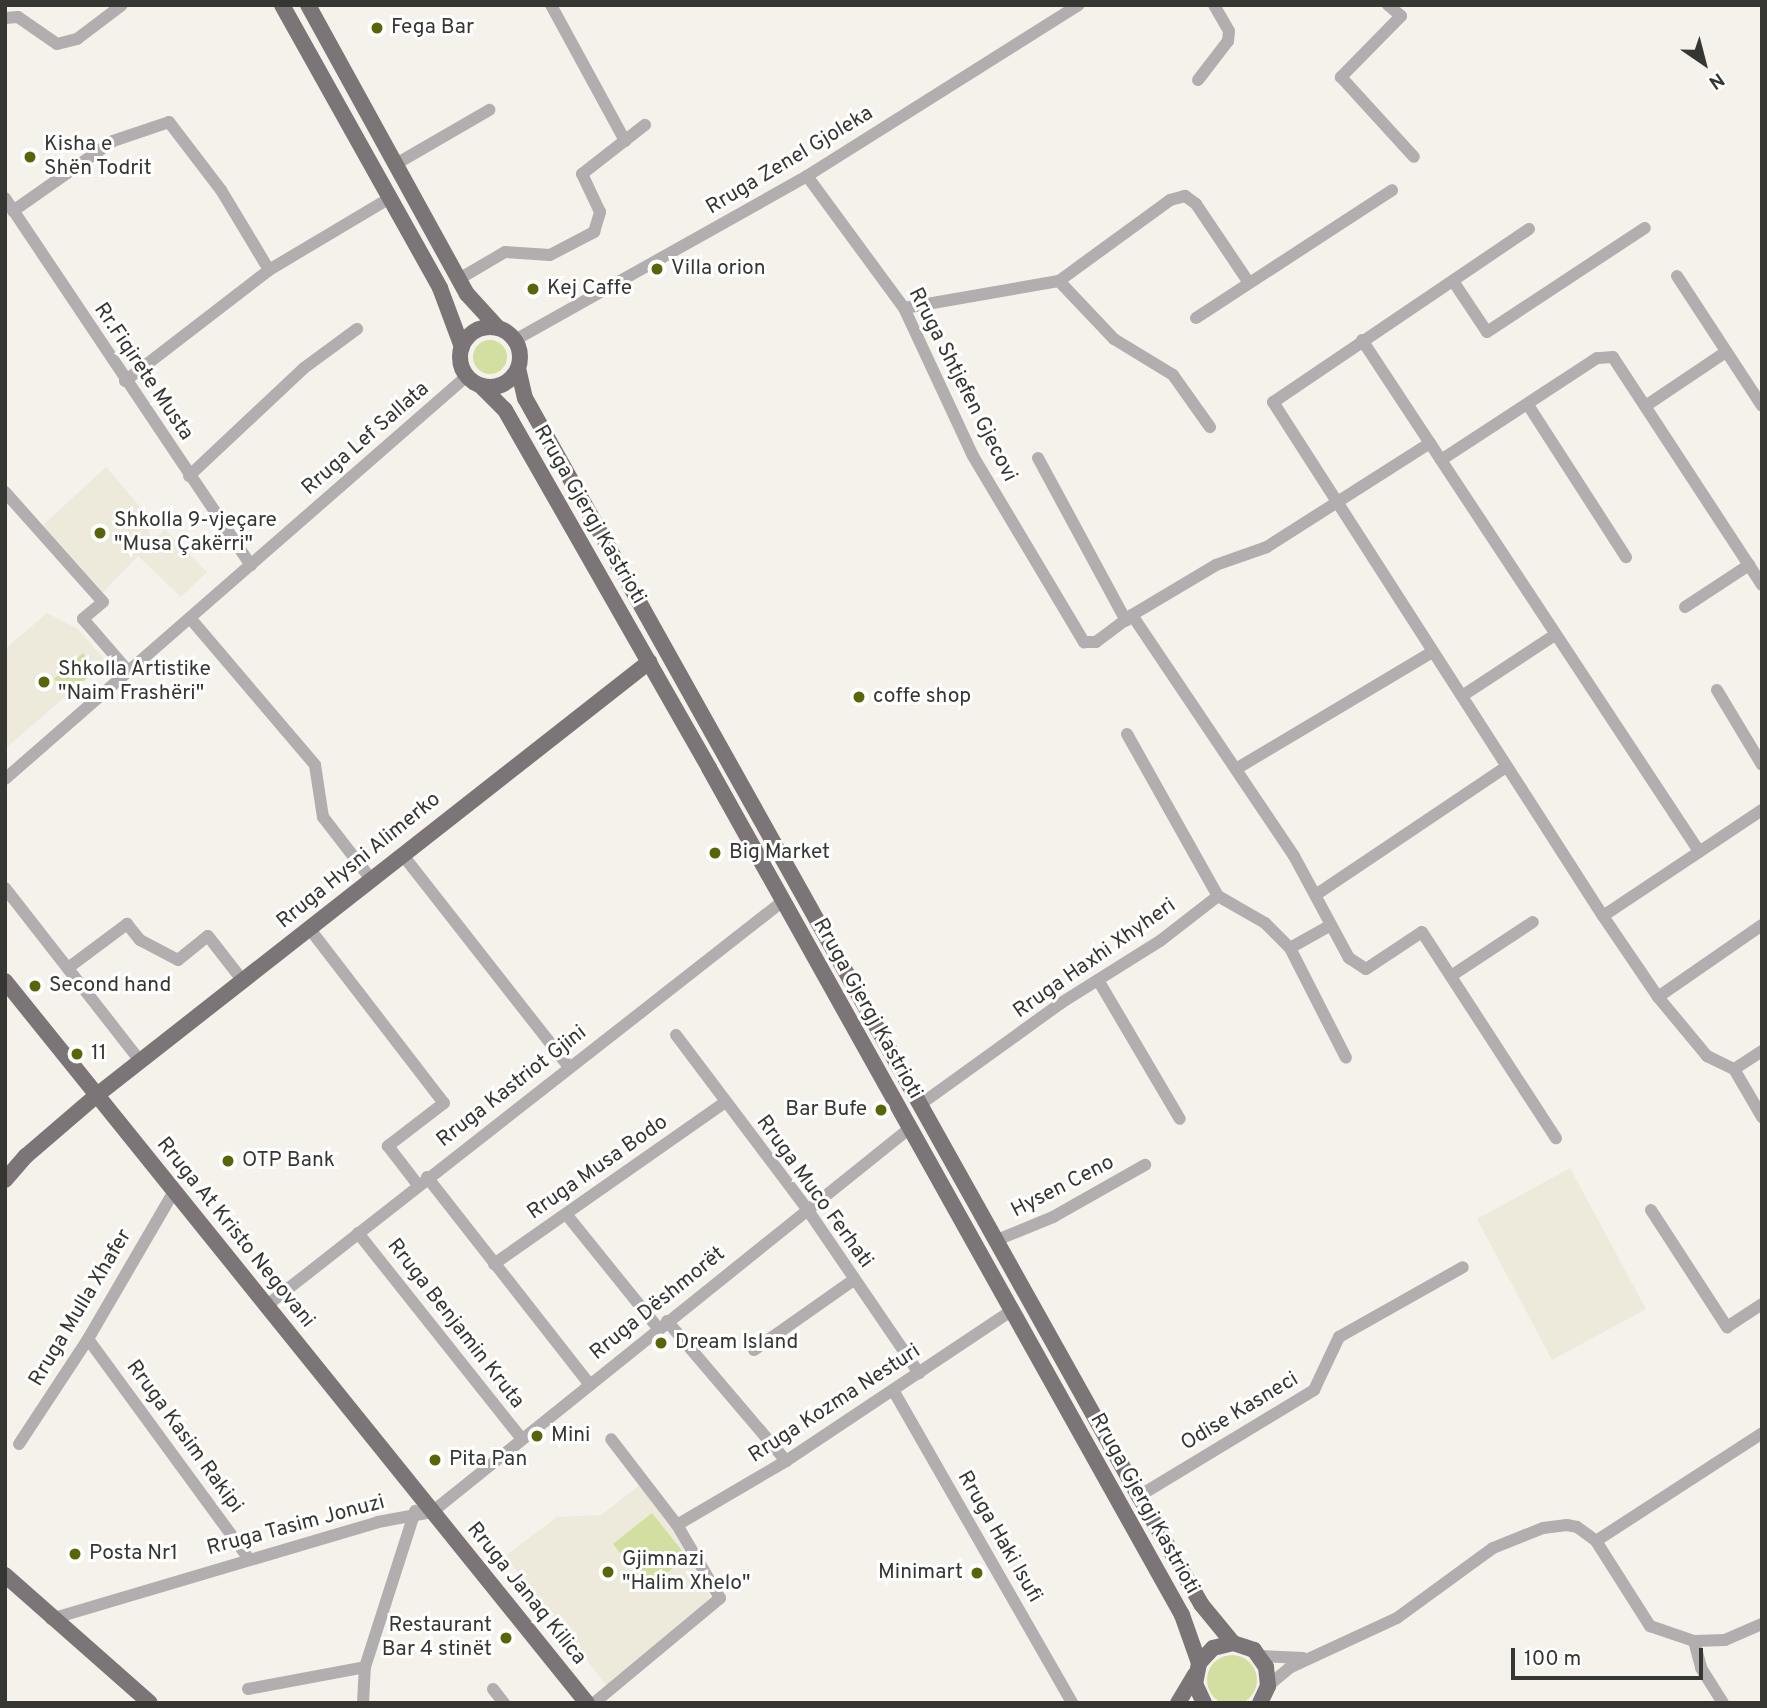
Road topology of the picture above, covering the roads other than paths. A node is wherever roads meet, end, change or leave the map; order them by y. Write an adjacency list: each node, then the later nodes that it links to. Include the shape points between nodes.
1 (122, 5): 8 (street, via 77,39 57,44 18,17)
2 (282, 5): 18 (main road)
3 (308, 5): 14 (main road)
4 (551, 5): 12 (street)
5 (1079, 5): 15 (street, Rruga Zenel Gjoleka)
6 (1214, 5): 9 (street, via 1229,31 1228,41)
7 (1388, 5): 13 (street, via 1401,16 1341,77)
8 (5, 18)
9 (1198, 80)
10 (489, 110): 14 (street)
11 (645, 125): 12 (street)
12 (625, 141): 24 (street, via 582,174 600,212 594,232 550,256 505,252)
13 (1414, 157)
14 (396, 164): 24 (main road)
15 (807, 176): 28 (street, Rruga Shtjefen Gjecovi); 32 (street, Rruga Zenel Gjoleka)
16 (1392, 190): 27 (street)
17 (5, 198): 19 (street, Rr.Fiqirete Musta)
18 (390, 198): 22 (street); 34 (main road, via 448,304)
19 (13, 211): 22 (street, via 113,141 169,122 221,190); 38 (street, Rr.Fiqirete Musta)
20 (1645, 228): 26 (street, via 1487,332)
21 (1529, 229): 26 (street)
22 (269, 270): 38 (street)
23 (1677, 276): 35 (street)
24 (459, 278): 30 (main road, via 475,307)
25 (1059, 281): 27 (street, via 1170,200 1185,196 1196,204); 28 (street); 43 (street, via 1131,353 1173,374)
26 (1452, 281): 33 (street)
27 (1249, 283): 29 (street)
28 (904, 308): 56 (street, Rruga Shtjefen Gjecovi, via 974,456 1084,642 1096,642)
29 (1196, 318)
30 (498, 328): 32 (main road); 34 (main road, via 476,331)
31 (357, 329): 47 (street, via 304,368)
32 (515, 340): 36 (main road)
33 (1362, 340): 44 (street); 49 (street, via 1273,402)
34 (462, 348): 37 (main road, via 461,366)
35 (1726, 352): 41 (street); 42 (street)
36 (518, 368): 39 (main road, via 507,382); 96 (main road, Rruga Gjergj Kastrioti, via 525,398)
37 (467, 376): 39 (main road); 51 (street, Rruga Lef Sallata)
38 (125, 381): 47 (street, Rr.Fiqirete Musta)
39 (481, 386): 59 (main road, Rruga Gjergj Kastrioti, via 505,410)
40 (1528, 405): 41 (street, via 1606,356 1619,362); 46 (street); 50 (street)
41 (1647, 405): 52 (street)
42 (1762, 406)
43 (1210, 427)
44 (1430, 443): 46 (street); 49 (street)
45 (1038, 458): 56 (street)
46 (1441, 460): 57 (street)
47 (189, 476): 51 (street, Rr.Fiqirete Musta)
48 (5, 492): 60 (street, via 103,603 83,619)
49 (1340, 503): 56 (street, via 1268,547 1197,575); 58 (street)
50 (1626, 557)
51 (251, 565): 55 (street, Rruga Lef Sallata)
52 (1749, 565): 53 (street); 54 (street)
53 (1762, 585)
54 (1685, 607)
55 (190, 618): 60 (street, Rruga Lef Sallata); 71 (street, via 315,765 323,817)
56 (1129, 618): 66 (street)
57 (1555, 635): 62 (street); 69 (street)
58 (1432, 652): 62 (street); 66 (street)
59 (649, 662): 70 (main road, Rruga Hysni Alimerko); 75 (main road, Rruga Gjergj Kastrioti)
60 (128, 671): 67 (street, Rruga Lef Sallata)
61 (1717, 690): 64 (street)
62 (1462, 696): 65 (street)
63 (1127, 734): 74 (street)
64 (1762, 765)
65 (1506, 766): 73 (street); 76 (street)
66 (1236, 769): 73 (street)
67 (5, 779)
68 (1762, 810): 69 (street)
69 (1699, 852): 76 (street)
70 (402, 854): 71 (main road, Rruga Hysni Alimerko); 92 (street)
71 (371, 879): 80 (main road, Rruga Hysni Alimerko)
72 (5, 888): 82 (street)
73 (1317, 894): 78 (street)
74 (1218, 896): 81 (street, via 1265,923); 84 (street, Rruga Haxhi Xhyheri, via 1160,941)
75 (783, 901): 92 (street, Rruga Kastriot Gjini); 99 (main road, Rruga Gjergj Kastrioti)
76 (1603, 916): 87 (street)
77 (1533, 922): 83 (street)
78 (1331, 925): 81 (street); 83 (street, via 1360,969 1422,932)
79 (1762, 925): 87 (street)
80 (309, 929): 86 (main road, Rruga Hysni Alimerko); 103 (street, via 444,1103 388,1146)
81 (1290, 948): 90 (street)
82 (68, 968): 86 (street, via 127,923 140,940 178,960 208,936); 91 (street)
83 (1451, 976): 100 (street)
84 (1098, 980): 96 (street, Rruga Haxhi Xhyheri); 98 (street)
85 (5, 981): 94 (main road, Rruga At Kristo Negovani)
86 (243, 981): 91 (main road, Rruga Hysni Alimerko)
87 (1658, 997): 93 (street, via 1707,1056)
88 (676, 1035): 95 (street, Rruga Muco Ferhati)
89 (1762, 1051): 93 (street)
90 (1346, 1058)
91 (140, 1061): 94 (main road, Rruga Hysni Alimerko)
92 (569, 1067): 103 (street, Rruga Kastriot Gjini)
93 (1734, 1069): 97 (street)
94 (97, 1095): 102 (main road, Rruga Hysni Alimerko); 104 (main road, Rruga At Kristo Negovani)
95 (724, 1103): 105 (street, Rruga Muco Ferhati); 107 (street, Rruga Musa Bodo)
96 (921, 1104): 109 (main road, Rruga Gjergj Kastrioti)
97 (1762, 1117)
98 (1180, 1119)
99 (910, 1128): 105 (street, Rruga Dëshmorët); 115 (main road, Rruga Gjergj Kastrioti)
100 (1556, 1138)
101 (1145, 1165): 109 (street, Hysen Ceno, via 1053,1217)
102 (5, 1180)
103 (423, 1181): 108 (street, Rruga Kastriot Gjini); 110 (street)
104 (174, 1191): 113 (main road, Rruga At Kristo Negovani); 117 (street, Rruga Mulla Xhafer)
105 (807, 1209): 112 (street, Rruga Muco Ferhati); 116 (street, Rruga Dëshmorët)
106 (1651, 1210): 114 (street, via 1727,1327)
107 (566, 1214): 110 (street, Rruga Musa Bodo); 116 (street)
108 (358, 1233): 113 (street, Rruga Kastriot Gjini); 123 (street, Rruga Benjamin Kruta)
109 (997, 1240): 127 (main road, Rruga Gjergj Kastrioti)
110 (494, 1264): 120 (street)
111 (1463, 1267): 127 (street, Odise Kasneci, via 1339,1336 1314,1390)
112 (855, 1279): 118 (street); 119 (street, Rruga Muco Ferhati)
113 (266, 1306): 128 (main road, Rruga At Kristo Negovani)
114 (1760, 1310)
115 (1011, 1311): 119 (street, Rruga Kozma Nesturi); 142 (main road, Rruga Gjergj Kastrioti, via 1182,1615)
116 (663, 1325): 120 (street, Rruga Dëshmorët); 126 (street)
117 (88, 1339): 125 (street, Rruga Mulla Xhafer); 133 (street, Rruga Kasim Rakipi)
118 (754, 1350)
119 (919, 1373): 121 (street, Rruga Kozma Nesturi)
120 (590, 1385): 123 (street, Rruga Dëshmorët)
121 (893, 1390): 126 (street, Rruga Kozma Nesturi); 150 (street, Rruga Haki Isufi)
122 (1762, 1433): 132 (street)
123 (522, 1439): 129 (street, Rruga Dëshmorët)
124 (611, 1439): 131 (street)
125 (19, 1444)
126 (786, 1461): 131 (street, Rruga Kozma Nesturi)
127 (1139, 1496): 138 (main road, Rruga Gjergj Kastrioti, via 1206,1612)
128 (420, 1497): 129 (main road, Rruga At Kristo Negovani); 130 (street)
129 (432, 1512): 130 (street, Rruga Tasim Jonuzi); 146 (main road, Rruga Janaq Kilica)
130 (414, 1515): 133 (street, Rruga Tasim Jonuzi); 141 (street)
131 (677, 1525): 146 (street, via 720,1598)
132 (1596, 1541): 137 (street, via 1650,1626); 140 (street, via 1567,1525 1518,1536 1467,1564 1376,1631)
133 (248, 1558): 135 (street, Rruga Tasim Jonuzi)
134 (5, 1576): 135 (main road)
135 (51, 1619): 147 (main road)
136 (1762, 1624): 137 (street, via 1725,1640)
137 (1694, 1642): 154 (street, via 1701,1668)
138 (1233, 1643): 139 (main road); 142 (main road, via 1213,1648)
139 (1260, 1656): 140 (street); 143 (main road)
140 (1310, 1658): 143 (street)
141 (365, 1667): 144 (street); 148 (street)
142 (1197, 1669): 151 (main road); 152 (main road, Rruga Gjergj Kastrioti)
143 (1268, 1686): 153 (main road)
144 (248, 1689)
145 (493, 1689): 149 (street)
146 (586, 1702)
147 (150, 1703)
148 (363, 1703)
149 (503, 1703)
150 (1072, 1703)
151 (1178, 1703)
152 (1204, 1703)
153 (1260, 1703)
154 (1723, 1703)

